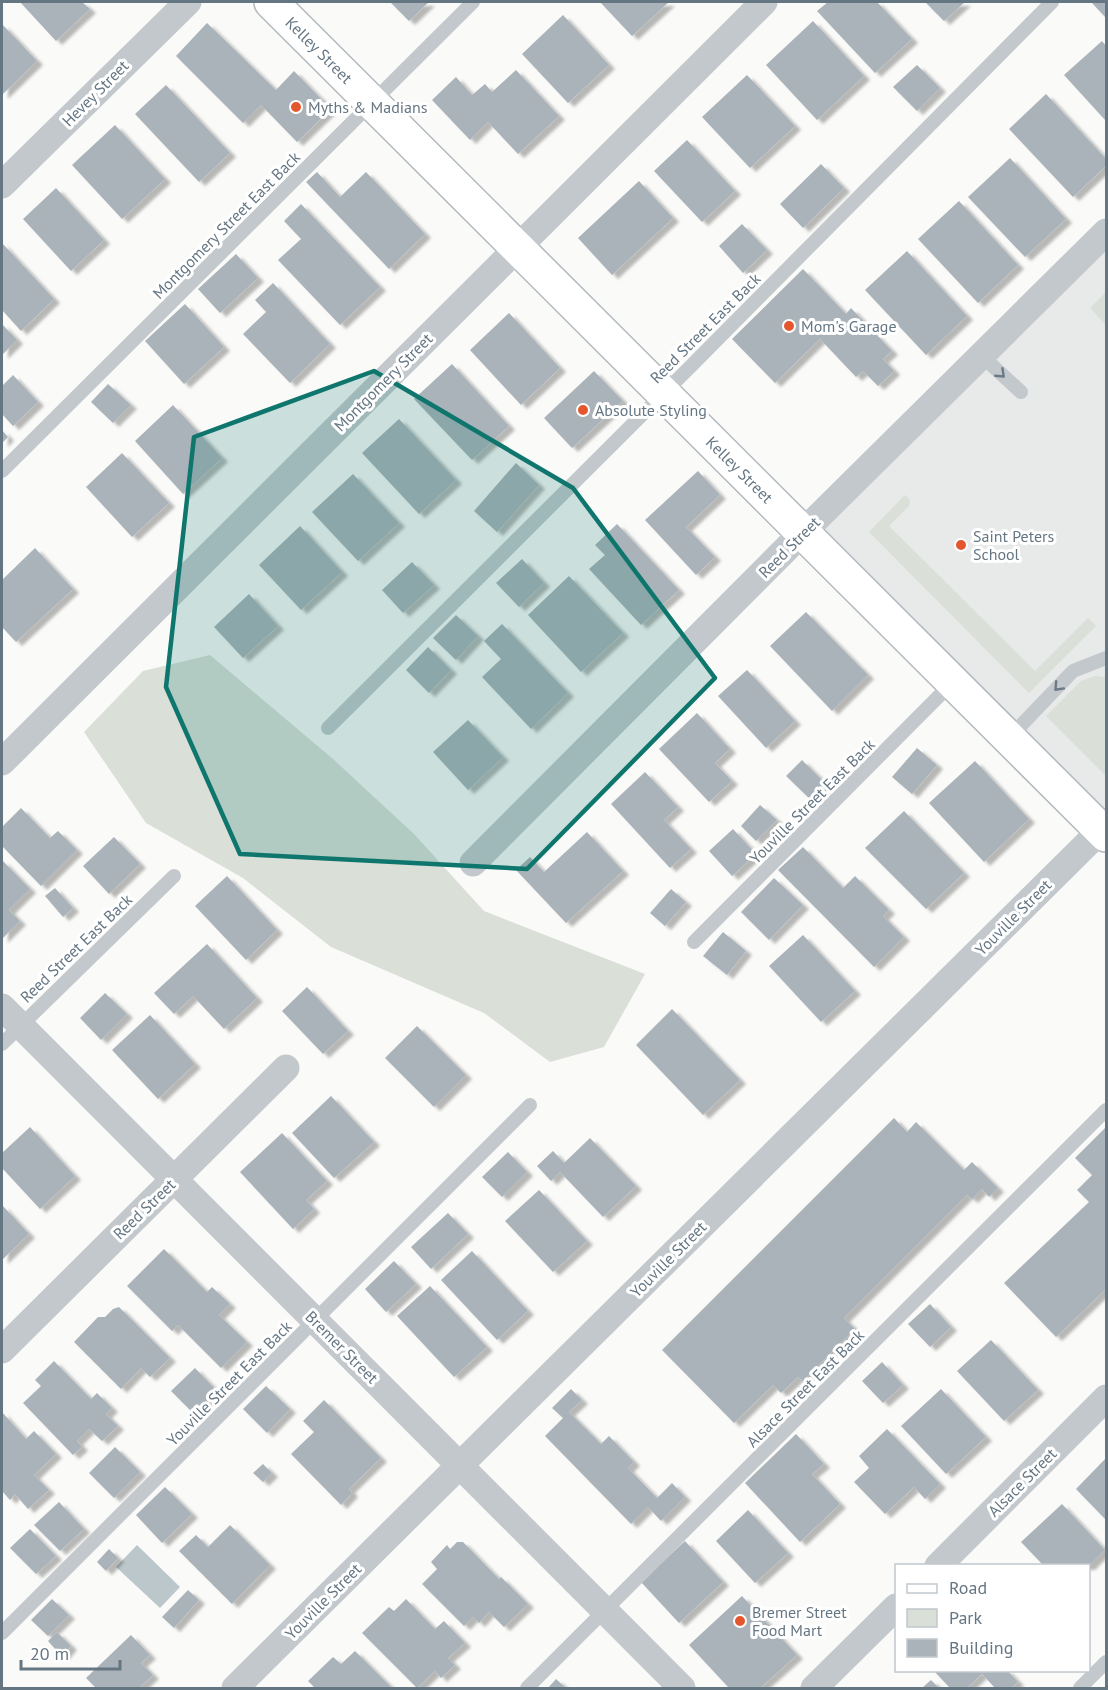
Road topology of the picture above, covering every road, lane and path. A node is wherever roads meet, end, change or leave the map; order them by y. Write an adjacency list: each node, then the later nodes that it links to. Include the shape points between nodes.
1 (188, 2): 7 (street, Hevey Street)
2 (271, 2): 6 (street, Kelley Street)
3 (473, 2): 6 (lane, Montgomery Street East Back)
4 (764, 2): 9 (street, Montgomery Street)
5 (1052, 2): 12 (lane, Reed Street East Back)
6 (372, 102): 9 (street, Kelley Street); 13 (lane, Montgomery Street East Back)
7 (2, 185)
8 (1107, 232): 10 (street, Reed Street)
9 (518, 248): 12 (street, Kelley Street); 19 (street, Montgomery Street)
10 (982, 356): 11 (lane, one-way to 11); 14 (street, Reed Street)
11 (1021, 392)
12 (663, 393): 14 (street, Kelley Street); 17 (lane, Reed Street East Back)
13 (2, 471)
14 (803, 532): 16 (street, Kelley Street); 21 (street, Reed Street)
15 (1106, 657): 18 (lane, one-way to 18, via 1073,671)
16 (953, 682): 18 (street, Kelley Street); 23 (lane, Youville Street East Back)
17 (328, 728)
18 (1010, 738): 20 (street, Kelley Street)
19 (2, 762)
20 (1104, 833): 32 (street, Youville Street)
21 (473, 863)
22 (174, 876): 24 (lane, Reed Street East Back)
23 (694, 942)
24 (8, 1025): 28 (street, Bremer Street)
25 (286, 1068): 28 (street, Reed Street)
26 (530, 1105): 29 (lane, Youville Street East Back)
27 (1107, 1110): 35 (lane, Alsace Street East Back)
28 (174, 1180): 29 (street, Bremer Street); 30 (street, Reed Street)
29 (316, 1320): 32 (street, Bremer Street); 36 (lane, Youville Street East Back)
30 (2, 1350)
31 (1107, 1398): 33 (street, Alsace Street)
32 (459, 1465): 35 (street, Bremer Street); 38 (street, Youville Street)
33 (940, 1564)
34 (895, 1609): 41 (street)
35 (604, 1612): 39 (lane, Alsace Street East Back); 40 (street, Bremer Street)
36 (2, 1633)
37 (1107, 1662): 42 (lane)
38 (235, 1689)
39 (527, 1689)
40 (682, 1689)
41 (814, 1689)
42 (1080, 1689)

